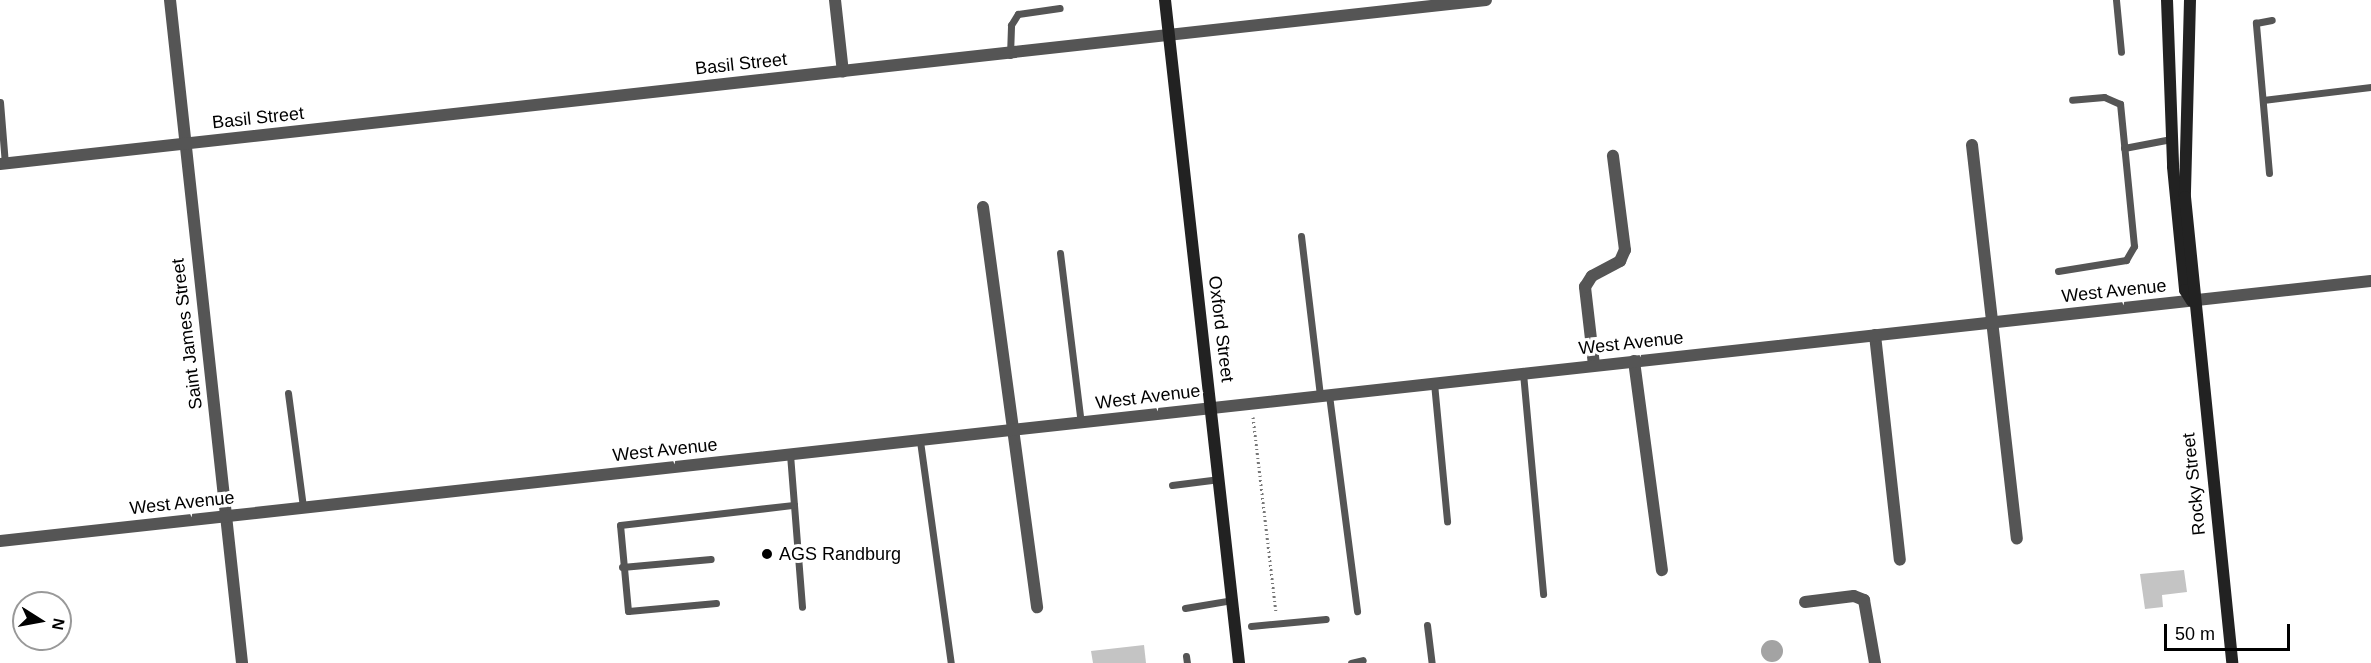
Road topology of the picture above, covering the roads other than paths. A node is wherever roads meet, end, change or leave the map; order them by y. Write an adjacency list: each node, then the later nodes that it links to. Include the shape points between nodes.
1 (170, 0): 20 (street, Saint James Street)
2 (835, 0): 14 (street)
3 (1165, 0): 11 (street, Oxford Street)
4 (1486, 0): 8 (street, Basil Street)
5 (2116, 0): 12 (lane)
6 (2167, 0): 19 (street, Rocky Street)
7 (2190, 0): 31 (street, Rocky Street, via 2184,156)
8 (1455, 1): 11 (street, Basil Street)
9 (1059, 8): 13 (lane, via 1018,15 1011,25)
10 (2272, 20): 17 (lane, via 2256,23)
11 (1170, 36): 13 (street, Basil Street); 40 (street, Oxford Street)
12 (2121, 52)
13 (1010, 55): 14 (street, Basil Street)
14 (843, 72): 20 (street, Basil Street)
15 (2371, 87): 17 (lane)
16 (2072, 100): 22 (lane, via 2104,97 2120,104)
17 (2262, 100): 25 (lane)
18 (0, 102): 24 (lane)
19 (2171, 139): 22 (lane); 31 (street, Rocky Street, via 2185,290)
20 (184, 144): 24 (street, Basil Street); 49 (street, Saint James Street)
21 (1972, 145): 32 (street)
22 (2124, 148): 29 (lane, via 2132,255)
23 (1613, 156): 35 (street, via 1626,250 1620,261 1592,276 1585,287)
24 (3, 164)
25 (2269, 173)
26 (983, 207): 42 (street)
27 (1301, 236): 39 (lane)
28 (1060, 253): 41 (lane)
29 (2058, 271)
30 (2371, 281): 31 (street, West Avenue)
31 (2192, 301): 32 (street, West Avenue); 75 (street, Rocky Street)
32 (1993, 322): 33 (street, West Avenue); 51 (street)
33 (1875, 335): 34 (street, West Avenue); 54 (street)
34 (1634, 361): 35 (street, West Avenue); 56 (street)
35 (1594, 365): 36 (street, West Avenue)
36 (1523, 373): 37 (street, West Avenue); 57 (lane)
37 (1434, 383): 39 (street, West Avenue); 50 (lane)
38 (288, 393): 48 (lane)
39 (1325, 395): 40 (street, West Avenue); 64 (lane)
40 (1212, 407): 41 (street, West Avenue); 45 (street, Oxford Street)
41 (1081, 423): 42 (street, West Avenue)
42 (1012, 430): 43 (street, West Avenue); 62 (street)
43 (920, 441): 44 (street, West Avenue); 70 (lane)
44 (790, 454): 47 (lane); 48 (street, West Avenue)
45 (1220, 479): 46 (lane); 58 (street, Oxford Street)
46 (1172, 485)
47 (794, 505): 55 (lane, via 626,522 619,529); 61 (lane)
48 (303, 507): 49 (street, West Avenue)
49 (226, 516): 52 (street, West Avenue); 69 (street, Saint James Street)
50 (1447, 521)
51 (2017, 538)
52 (0, 541)
53 (711, 559): 55 (lane)
54 (1900, 560)
55 (622, 567): 59 (lane, via 630,612)
56 (1662, 570)
57 (1543, 594)
58 (1233, 600): 63 (lane); 71 (street, Oxford Street)
59 (716, 603)
60 (1805, 603): 74 (street, via 1854,596 1864,600)
61 (802, 607)
62 (1037, 607)
63 (1185, 608)
64 (1357, 611)
65 (1326, 619): 67 (lane)
66 (1427, 625): 73 (lane)
67 (1251, 626)
68 (1363, 660): 72 (lane)
69 (242, 663)
70 (951, 663)
71 (1239, 663)
72 (1351, 663)
73 (1432, 663)
74 (1875, 663)
75 (2232, 663)

